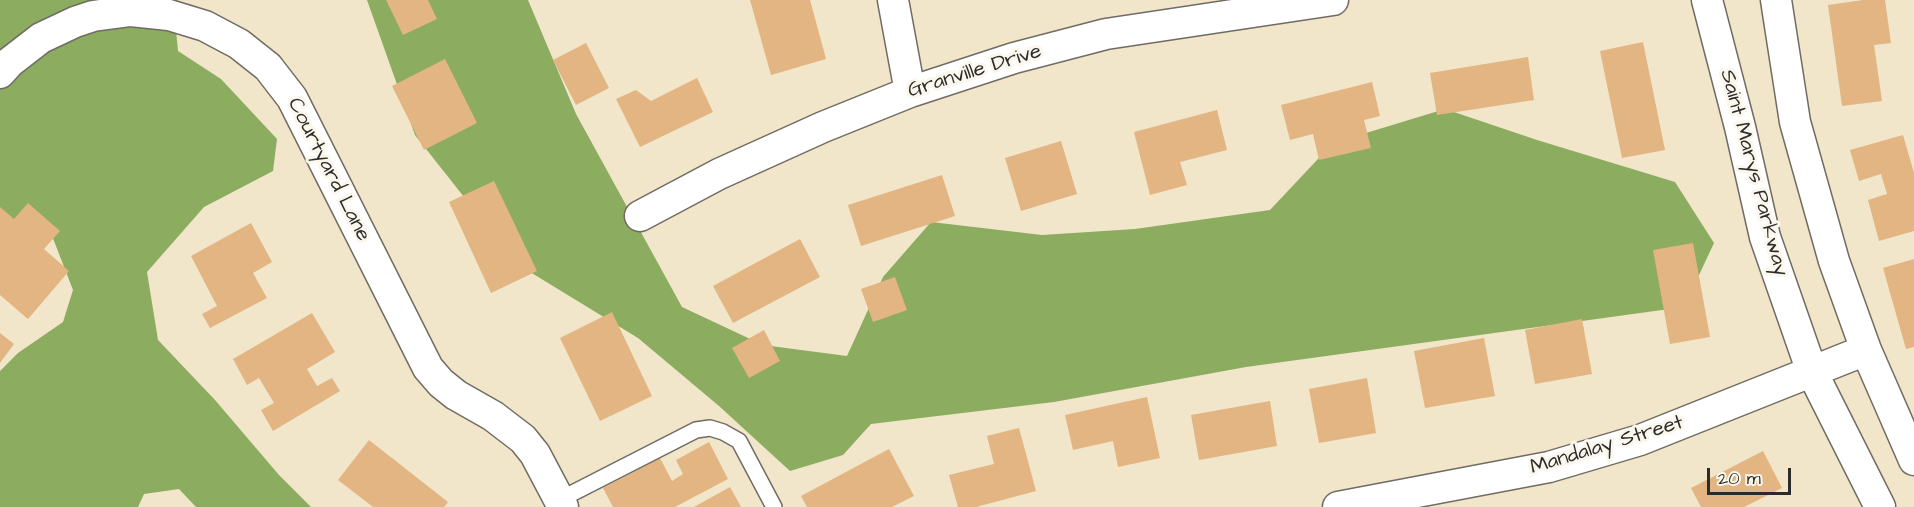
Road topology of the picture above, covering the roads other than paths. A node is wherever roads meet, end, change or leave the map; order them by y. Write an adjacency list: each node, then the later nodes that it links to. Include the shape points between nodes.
1 (893, 0): 6 (street)
2 (1333, 0): 6 (street, Granville Drive, via 1106,34 1014,58)
3 (1707, 0): 9 (street, Saint Marys Parkway, via 1766,237)
4 (1776, 0): 8 (street, via 1803,156)
5 (0, 73): 11 (street, Courtyard Lane, via 41,38 93,16 131,11 169,15 205,26 239,44 268,67 292,98 428,368 456,395 523,439)
6 (910, 92): 7 (street, Granville Drive, via 729,169)
7 (640, 216)
8 (1866, 351): 9 (street, Mandalay Street); 10 (street)
9 (1812, 372): 13 (street, Mandalay Street, via 1640,440 1549,467); 14 (street, Saint Marys Parkway)
10 (1914, 460)
11 (561, 503): 12 (lane, via 696,430 710,428 739,441)
12 (774, 507)
13 (1338, 507)
14 (1880, 507)

